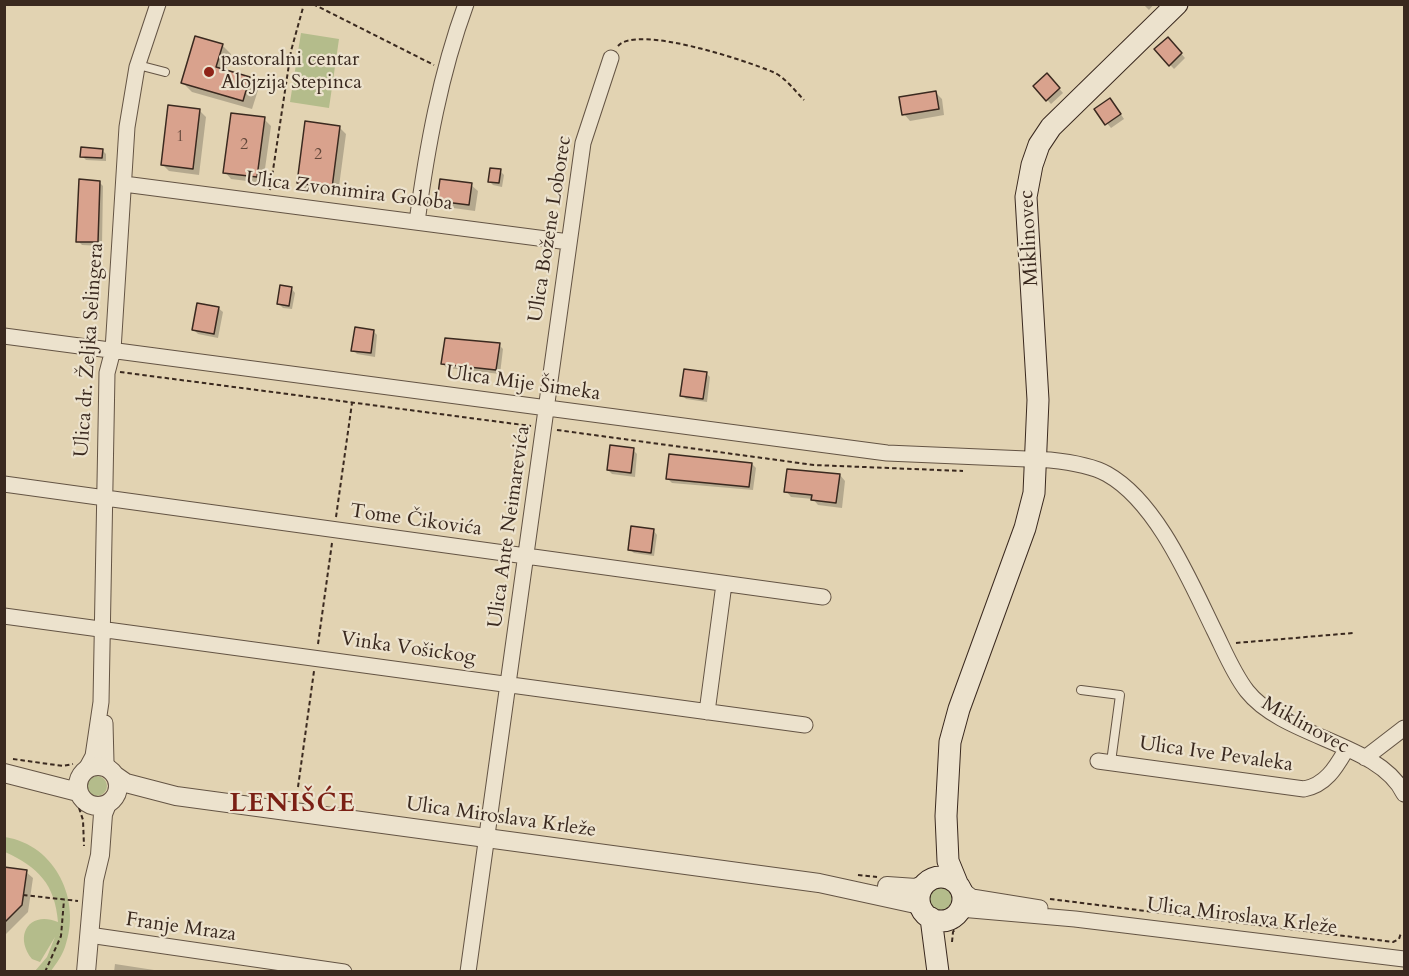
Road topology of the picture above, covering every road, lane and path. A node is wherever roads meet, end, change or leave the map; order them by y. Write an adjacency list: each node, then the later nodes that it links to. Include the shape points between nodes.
1 (158, 4): 7 (street, Ulica dr. Željka Selingera)
2 (304, 4): 12 (path, via 291,51)
3 (313, 4): 8 (path)
4 (466, 4): 8 (street)
5 (1177, 4): 21 (main road, Miklinovec, via 1051,127 1032,165 1026,196 1038,388)
6 (610, 58): 10 (path, via 620,43 630,38 669,41 774,73); 14 (street, Ulica Božene Loborec, via 583,143)
7 (138, 65): 9 (lane); 11 (street, Ulica dr. Željka Selingera, via 127,127)
8 (444, 71): 13 (street)
9 (165, 72)
10 (804, 100)
11 (124, 184): 12 (street, Ulica Zvonimira Goloba); 16 (street, Ulica dr. Željka Selingera)
12 (270, 202): 13 (street, Ulica Zvonimira Goloba)
13 (417, 222): 14 (street, Ulica Zvonimira Goloba)
14 (569, 242): 19 (street, Ulica Božene Loborec)
15 (4, 336): 16 (street, Ulica Mije Šimeka)
16 (113, 350): 19 (street, Ulica Mije Šimeka); 24 (street, Ulica dr. Željka Selingera, via 108,373)
17 (120, 372): 18 (path)
18 (352, 403): 20 (path); 25 (path)
19 (547, 409): 20 (street, Ulica Ante Neimarevića); 21 (street, Ulica Mije Šimeka, via 887,453)
20 (544, 428): 22 (path, via 814,465); 26 (street, Ulica Ante Neimarevića)
21 (1037, 459): 32 (street, Miklinovec, via 1074,463 1105,473 1133,495 1168,543); 49 (main road, Miklinovec, via 1025,528 954,725 948,758)
22 (963, 471)
23 (4, 484): 24 (street, Tome Čikovića)
24 (105, 498): 25 (street, Tome Čikovića); 30 (street, Ulica dr. Željka Selingera)
25 (334, 530): 26 (street, Tome Čikovića)
26 (527, 558): 27 (street, Tome Čikovića); 33 (street, Ulica Ante Neimarevića)
27 (724, 584): 28 (street, Tome Čikovića); 36 (street)
28 (823, 597)
29 (4, 616): 30 (street, Vinka Vošickog)
30 (104, 629): 33 (street, Vinka Vošickog); 35 (street, Ulica dr. Željka Selingera)
31 (1353, 633): 32 (path)
32 (1221, 644): 39 (street, Miklinovec, via 1255,699 1282,718)
33 (510, 685): 36 (street, Vinka Vošickog); 50 (street, Ulica Ante Neimarevića)
34 (1081, 690): 41 (lane, via 1120,695)
35 (101, 702): 43 (street, Ulica dr. Željka Selingera); 45 (street, Ulica dr. Željka Selingera, via 93,756)
36 (707, 712): 37 (street, Vinka Vošickog)
37 (805, 725)
38 (1404, 728): 40 (street)
39 (1346, 750): 40 (street, Miklinovec); 41 (street, Ulica Ive Pevaleka, via 1325,780 1305,789)
40 (1365, 758): 46 (street, Miklinovec, via 1386,770)
41 (1104, 762)
42 (7, 768): 44 (street); 44 (path, via 63,766); 45 (street)
43 (112, 772): 45 (street, via 97,766); 47 (street, Ulica Miroslava Krleže, via 126,783); 48 (street, via 118,787)
44 (61, 775): 45 (street)
45 (81, 788): 48 (street, via 96,806); 51 (path); 52 (street, via 93,825)
46 (1404, 794)
47 (176, 796): 48 (street, Ulica Miroslava Krleže); 50 (street, Ulica Miroslava Krleže)
48 (111, 800): 52 (street, via 103,814)
49 (946, 816): 53 (main road, Miklinovec); 59 (main road, Miklinovec)
50 (488, 839): 54 (street, Ulica Miroslava Krleže); 69 (street, Ulica Ante Neimarevića)
51 (84, 857)
52 (94, 880): 62 (street)
53 (929, 881): 54 (street, Ulica Miroslava Krleže, via 907,888); 59 (main road, via 946,878); 59 (main road, Miklinovec, via 920,893)
54 (819, 883): 59 (street, Ulica Miroslava Krleže)
55 (23, 895): 57 (path)
56 (1039, 898): 61 (path, via 1393,942)
57 (64, 900): 58 (path); 66 (path, via 61,936)
58 (81, 902)
59 (951, 905): 60 (street, Ulica Miroslava Krleže); 60 (street, Ulica Miroslava Krleže, via 972,897 1043,909); 63 (path, via 978,917 958,924); 70 (main road, Miklinovec)
60 (1075, 919): 64 (street, Ulica Miroslava Krleže)
61 (1401, 933)
62 (89, 935): 65 (street, Franje Mraza); 67 (street)
63 (951, 952)
64 (1404, 959)
65 (267, 966): 68 (street, Franje Mraza)
66 (45, 972)
67 (86, 972)
68 (344, 972)
69 (468, 972)
70 (939, 972)

